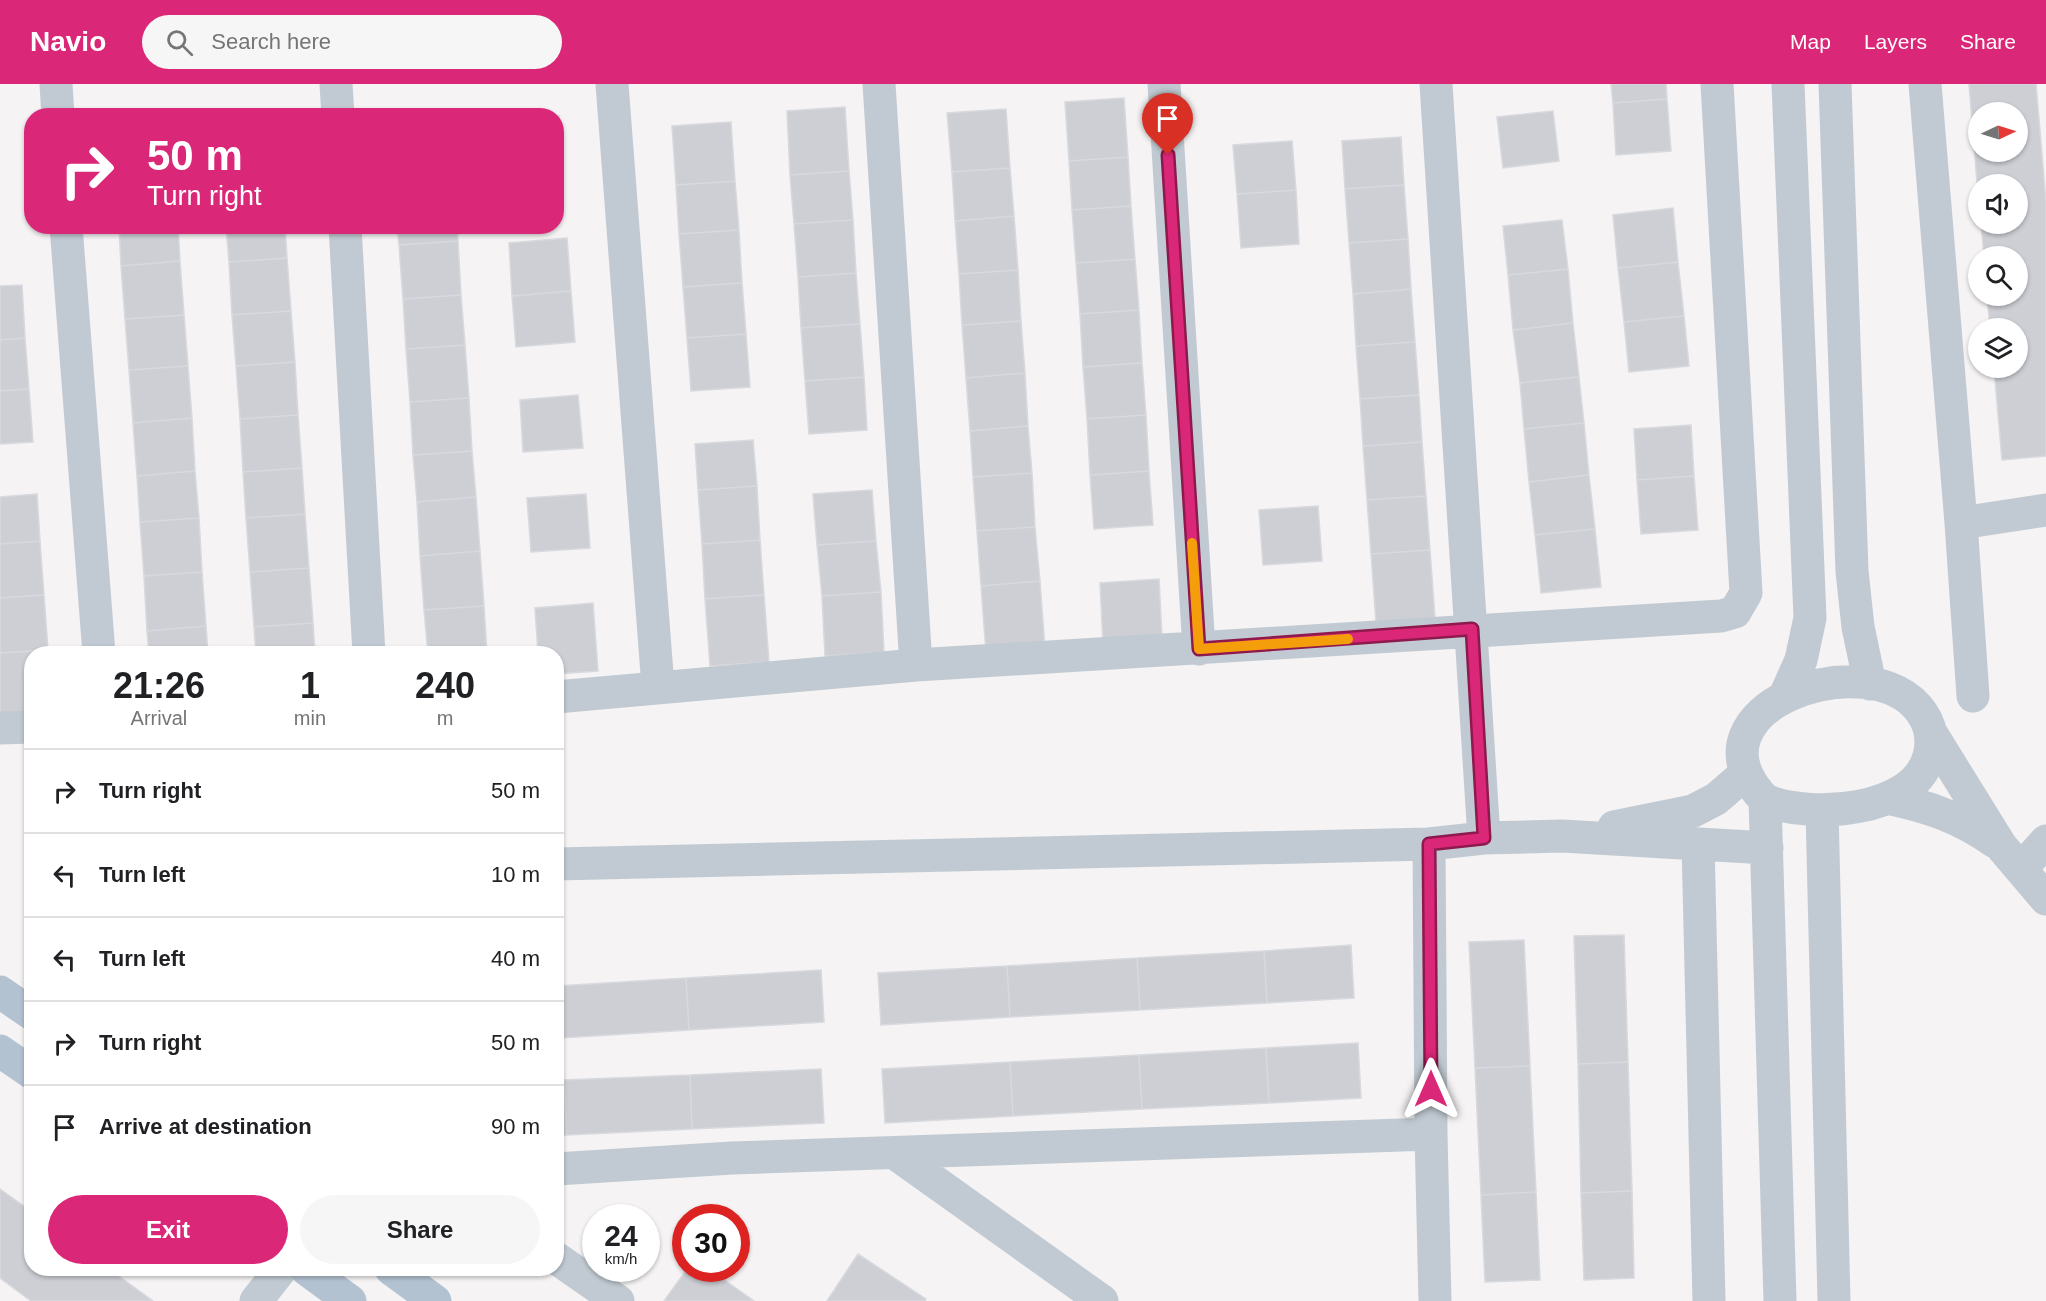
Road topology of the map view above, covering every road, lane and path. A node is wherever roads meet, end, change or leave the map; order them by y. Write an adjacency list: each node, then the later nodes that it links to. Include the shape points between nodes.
1 (56, 84): 11 (street)
2 (336, 84): 12 (street)
3 (612, 84): 23 (street)
4 (879, 84): 21 (street)
5 (1164, 84): 20 (street)
6 (1436, 84): 17 (street)
7 (1717, 84): 17 (street, via 1746,593 1742,604 1735,612 1721,616)
8 (1788, 84): 25 (street, via 1810,618 1801,660)
9 (1835, 84): 22 (street, via 1852,571)
10 (1925, 84): 16 (street)
11 (58, 108)
12 (338, 108)
13 (67, 234): 18 (street)
14 (345, 234): 19 (street)
15 (2046, 510): 16 (street)
16 (1961, 523): 26 (street)
17 (1472, 629): 20 (street); 35 (street)
18 (98, 646)
19 (369, 646)
20 (1199, 649): 21 (street)
21 (916, 665): 23 (street)
22 (1870, 684): 25 (street, via 1827,683); 29 (street, via 1906,696 1926,719)
23 (658, 687): 24 (street)
24 (564, 696)
25 (1785, 696): 30 (street, via 1755,717 1747,730 1742,744)
26 (1973, 696)
27 (24, 727): 28 (street)
28 (0, 728)
29 (1930, 733): 31 (street, via 1927,763 1919,777); 40 (street)
30 (1745, 774): 32 (street); 34 (street, via 1716,799 1693,811)
31 (1887, 798): 33 (street, via 1844,809); 40 (street, via 1947,814 1975,828)
32 (1765, 800): 33 (street, via 1779,806); 39 (street)
33 (1822, 810): 62 (street)
34 (1562, 836): 35 (street); 38 (street)
35 (1484, 838): 37 (street)
36 (2046, 841): 40 (street)
37 (1429, 844): 41 (street); 47 (street)
38 (1698, 844): 39 (street); 60 (street)
39 (1767, 848): 61 (street)
40 (2011, 858): 42 (street)
41 (564, 864)
42 (2046, 899)
43 (0, 992): 44 (main road)
44 (24, 1008)
45 (0, 1051): 46 (main road)
46 (24, 1068)
47 (1431, 1134): 48 (street); 59 (street)
48 (896, 1154): 49 (street, via 732,1158); 58 (street)
49 (564, 1168)
50 (564, 1264): 57 (street)
51 (276, 1276): 54 (street)
52 (316, 1276): 55 (main road)
53 (401, 1276): 56 (main road)
54 (256, 1301)
55 (350, 1301)
56 (435, 1301)
57 (618, 1301)
58 (1102, 1301)
59 (1435, 1301)
60 (1708, 1301)
61 (1780, 1301)
62 (1834, 1301)

